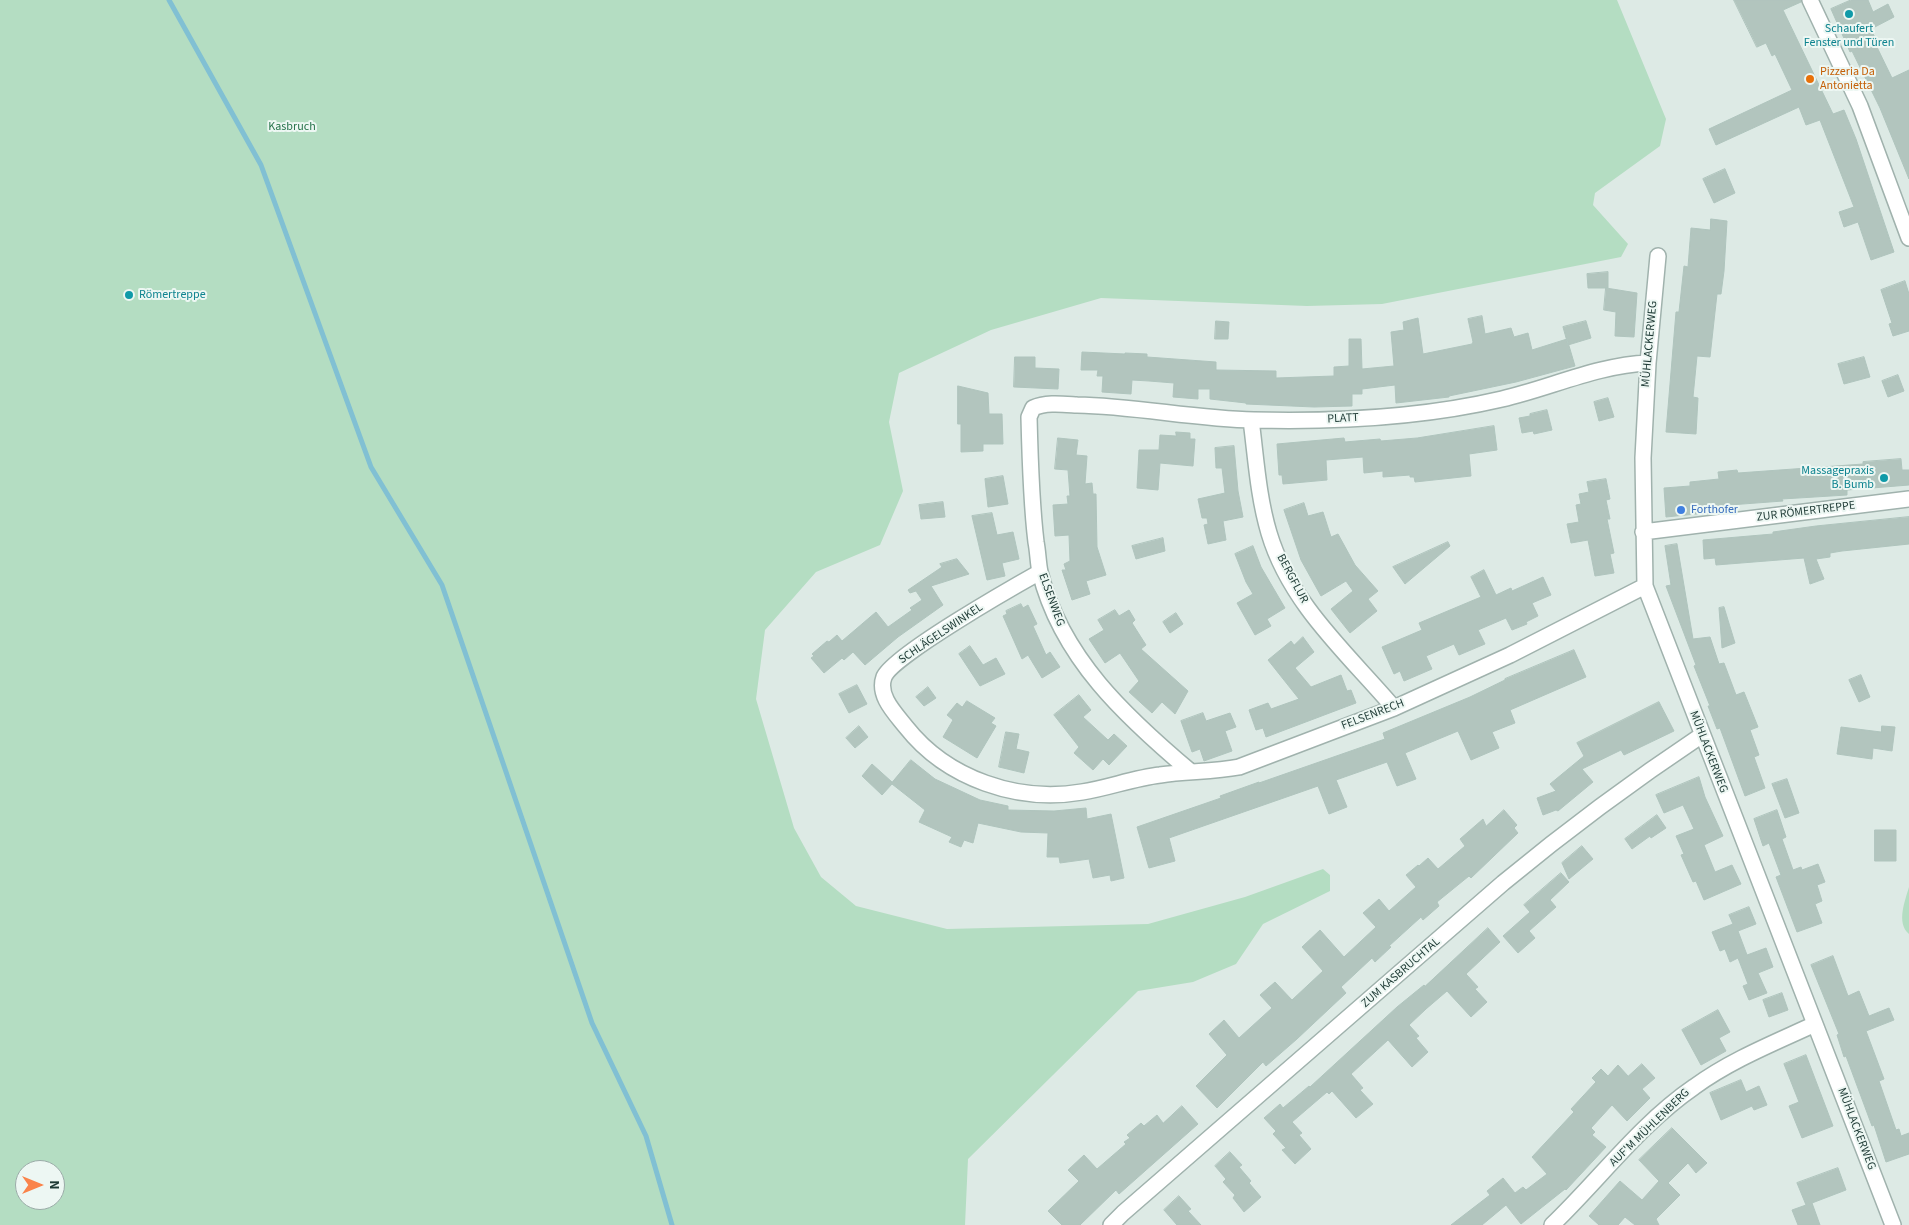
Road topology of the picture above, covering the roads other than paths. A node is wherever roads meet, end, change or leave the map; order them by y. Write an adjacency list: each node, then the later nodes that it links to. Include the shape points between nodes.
1 (1810, 0): 2 (street, via 1860,106)
2 (1909, 238)
3 (1658, 256): 4 (street, MÜHLACKERWEG)
4 (1648, 363): 6 (street, PLATT, via 1616,366 1502,399 1450,409 1347,419); 8 (street, MÜHLACKERWEG, via 1642,458)
5 (1032, 408): 6 (street, PLATT, via 1042,404 1092,405); 9 (street, ELSENWEG, via 1029,417 1032,512)
6 (1251, 420): 11 (street, BERGFLUR, via 1259,490 1270,534 1287,574 1309,612)
7 (1909, 499): 8 (street, ZUR RÖMERTREPPE)
8 (1643, 532): 10 (street, MÜHLACKERWEG)
9 (1040, 572): 13 (street, ELSENWEG, via 1063,633 1086,668 1124,713); 14 (street, SCHLÄGELSWINKEL, via 955,622 898,662 884,676 883,690 890,708 917,741 969,777 1032,794)
10 (1645, 586): 11 (street, FELSENRECH, via 1510,655); 12 (street, MÜHLACKERWEG)
11 (1394, 708): 13 (street, FELSENRECH, via 1239,766)
12 (1702, 735): 15 (street, MÜHLACKERWEG); 16 (street, ZUM KASBRUCHTAL, via 1566,831 1503,883)
13 (1192, 772): 14 (street, FELSENRECH, via 1151,776)
14 (1084, 792)
15 (1815, 1024): 17 (street, AUF'M MÜHLENBERG, via 1752,1052 1692,1088 1626,1148); 18 (street, MÜHLACKERWEG)
16 (1111, 1225)
17 (1552, 1225)
18 (1893, 1225)

